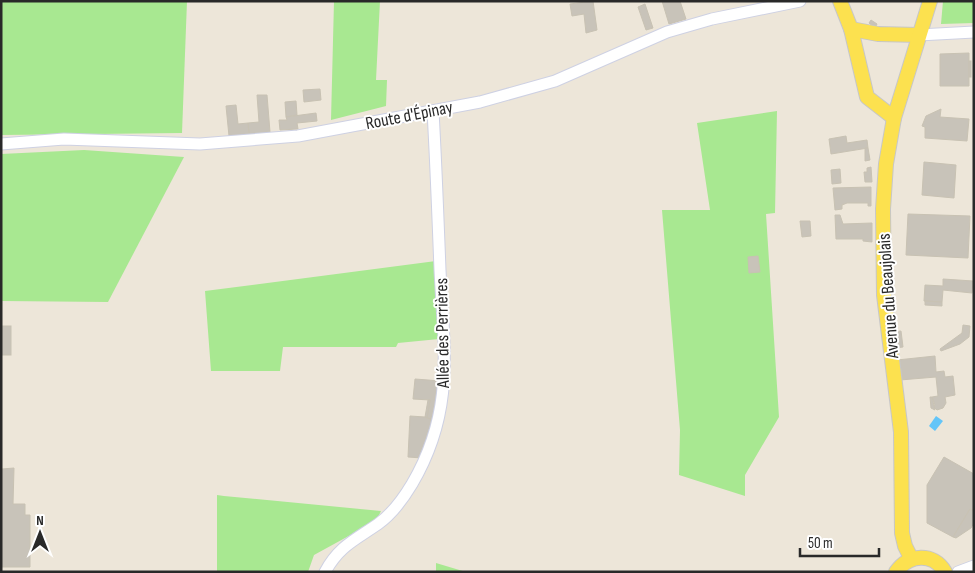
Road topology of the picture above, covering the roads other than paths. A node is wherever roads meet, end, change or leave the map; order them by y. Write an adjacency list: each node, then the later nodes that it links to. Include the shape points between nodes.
1 (800, 1): 7 (street, Route d'Épinay, via 712,19 668,32 555,81)
2 (840, 1): 4 (main road)
3 (930, 1): 6 (main road, Avenue du Beaujolais)
4 (850, 29): 6 (main road, via 878,34); 8 (main road, via 867,96)
5 (974, 32): 6 (street)
6 (919, 35): 8 (main road, Avenue du Beaujolais)
7 (433, 111): 9 (street, Route d'Épinay, via 298,136 243,142 200,144 64,139); 12 (street, Allée des Perrières, via 445,382 437,428 428,453 402,501 379,523 344,546)
8 (894, 118): 10 (main road, Avenue du Beaujolais, via 886,164 882,256 901,432 902,533)
9 (1, 144)
10 (911, 558): 13 (main road); 14 (main road, via 926,557 941,564)
11 (974, 566): 15 (street)
12 (325, 572)
13 (896, 572)
14 (945, 572)
15 (958, 572)

